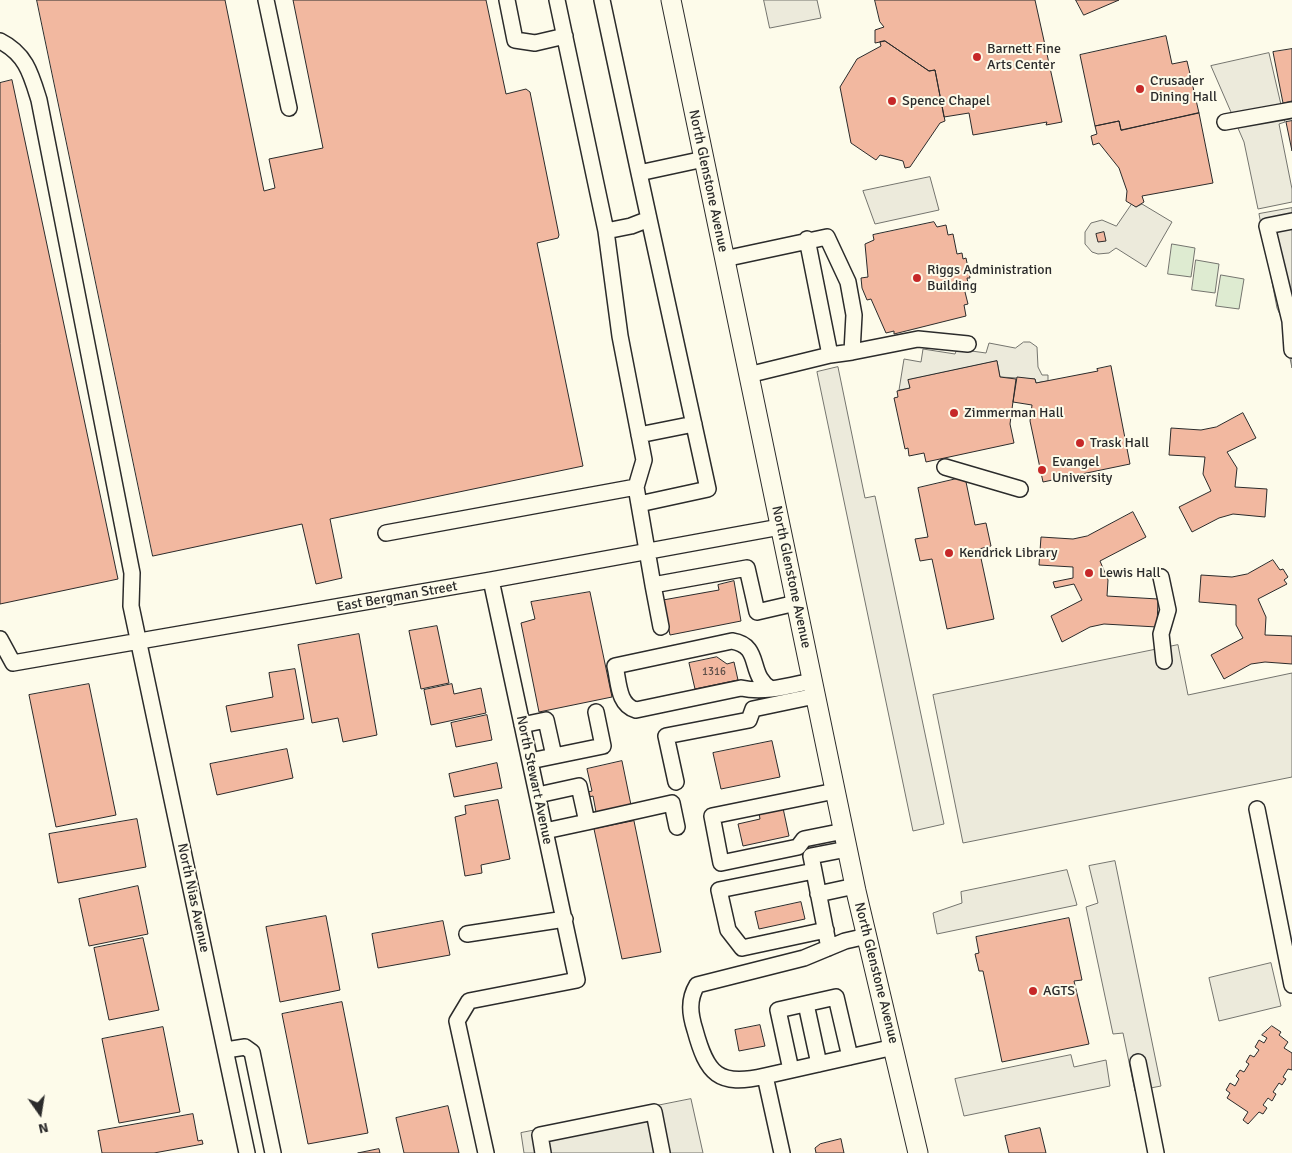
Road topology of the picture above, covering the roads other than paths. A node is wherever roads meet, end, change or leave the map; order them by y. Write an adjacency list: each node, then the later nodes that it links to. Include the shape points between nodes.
1 (266, 0): 8 (street)
2 (506, 0): 6 (street, via 515,40 535,43)
3 (558, 0): 6 (street)
4 (602, 0): 12 (street)
5 (671, 0): 11 (main road, North Glenstone Avenue)
6 (565, 36): 15 (street)
7 (0, 41): 38 (street, North Nias Avenue, via 12,47 30,68 39,100 132,573 131,606)
8 (289, 108)
9 (1292, 110): 10 (street)
10 (1225, 122)
11 (704, 159): 12 (street); 17 (main road, North Glenstone Avenue)
12 (638, 173): 13 (street)
13 (649, 219): 15 (street); 23 (street)
14 (1292, 221): 19 (street, via 1267,226 1290,321)
15 (606, 231): 24 (street, via 620,336)
16 (807, 239): 17 (street); 20 (street, via 827,236 848,282 854,315); 21 (street)
17 (724, 258): 22 (main road, North Glenstone Avenue)
18 (968, 344): 20 (street, via 918,339)
19 (1292, 350)
20 (852, 352): 21 (street)
21 (830, 355): 22 (street)
22 (748, 374): 29 (main road, North Glenstone Avenue)
23 (694, 424): 24 (street); 28 (street, via 708,489)
24 (639, 435): 26 (street, via 644,460)
25 (945, 467): 27 (street)
26 (636, 486): 28 (street); 30 (street)
27 (1020, 489)
28 (640, 504): 31 (street)
29 (780, 527): 31 (street, East Bergman Street); 35 (main road, North Glenstone Avenue)
30 (386, 533)
31 (647, 552): 33 (street, East Bergman Street); 34 (street)
32 (1162, 577): 39 (street, via 1168,610 1162,634)
33 (491, 580): 38 (street, East Bergman Street); 43 (street, North Stewart Avenue)
34 (653, 585): 35 (street, via 747,568 757,612); 36 (street)
35 (796, 603): 40 (main road, North Glenstone Avenue)
36 (661, 626)
37 (0, 639): 38 (street, East Bergman Street, via 13,664)
38 (140, 643): 68 (street, North Nias Avenue)
39 (1164, 661)
40 (814, 688): 41 (street); 46 (street, via 753,709 749,720 666,736); 47 (main road, North Glenstone Avenue)
41 (771, 689): 41 (street, via 762,684 749,649 741,643 732,642 615,666 623,701 627,707 636,710 741,688)
42 (596, 712): 44 (street, via 603,746)
43 (522, 725): 44 (street, via 546,720); 45 (street, North Stewart Avenue)
44 (554, 756): 45 (street)
45 (530, 761): 48 (street, North Stewart Avenue)
46 (676, 782)
47 (835, 791): 53 (main road, North Glenstone Avenue); 53 (street, via 712,816 717,842 722,863 798,847 804,839)
48 (538, 795): 50 (street, via 579,786); 52 (street, North Stewart Avenue)
49 (1257, 809): 65 (street)
50 (587, 822): 51 (street, via 672,804); 52 (street)
51 (677, 827)
52 (546, 831): 58 (street, North Stewart Avenue)
53 (846, 840): 54 (street, via 811,856); 55 (main road, North Glenstone Avenue)
54 (814, 871): 56 (street); 57 (street)
55 (855, 886): 57 (street); 61 (main road, North Glenstone Avenue)
56 (729, 888): 59 (street, via 737,928 742,935); 62 (street, via 719,890 728,930)
57 (818, 894): 59 (street)
58 (565, 919): 60 (street); 76 (street, North Stewart Avenue, via 577,980 470,1001 457,1021)
59 (825, 925): 62 (street); 63 (street)
60 (467, 934)
61 (867, 936): 63 (street); 67 (main road, North Glenstone Avenue)
62 (742, 948): 64 (street)
63 (829, 948): 64 (street, via 804,958)
64 (747, 971): 73 (street, via 697,986 690,1002 691,1017 702,1056 717,1074 742,1082)
65 (1292, 985)
66 (806, 1004): 69 (street, via 836,997); 71 (street); 72 (street, via 778,1010)
67 (894, 1047): 69 (street); 80 (main road, North Glenstone Avenue)
68 (226, 1050): 74 (street, North Nias Avenue); 75 (street, via 245,1047 252,1052)
69 (850, 1057): 71 (street)
70 (1138, 1062): 81 (street)
71 (819, 1064): 72 (street)
72 (791, 1070): 73 (street)
73 (765, 1076): 79 (street)
74 (247, 1153)
75 (273, 1153)
76 (486, 1153)
77 (543, 1153): 78 (street, via 540,1135 654,1112)
78 (662, 1153)
79 (782, 1153)
80 (918, 1153)
81 (1156, 1153)

